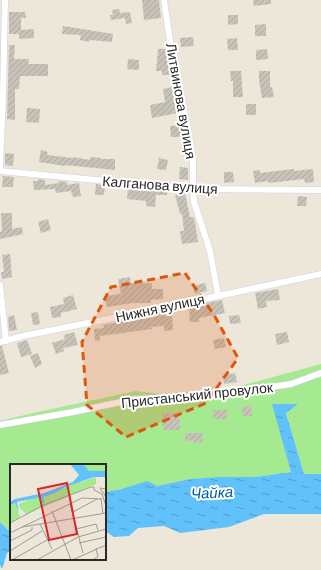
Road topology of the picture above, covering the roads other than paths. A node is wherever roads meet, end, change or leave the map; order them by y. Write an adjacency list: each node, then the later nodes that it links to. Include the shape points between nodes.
1 (5, 0): 3 (street)
2 (164, 0): 6 (street, Литвинова вулиця, via 172,54 191,144)
3 (2, 50): 4 (street)
4 (0, 166)
5 (0, 172): 6 (street, Калганова вулиця)
6 (193, 189): 7 (street, Калганова вулиця); 10 (street, Литвинова вулиця, via 194,202 210,251)
7 (321, 190)
8 (321, 274): 10 (street, Нижня вулиця)
9 (0, 285): 11 (street)
10 (218, 295): 11 (street, Нижня вулиця)
11 (3, 342)
12 (321, 373): 13 (street, Пристанський провулок, via 290,384 220,395 135,399)
13 (0, 426)

